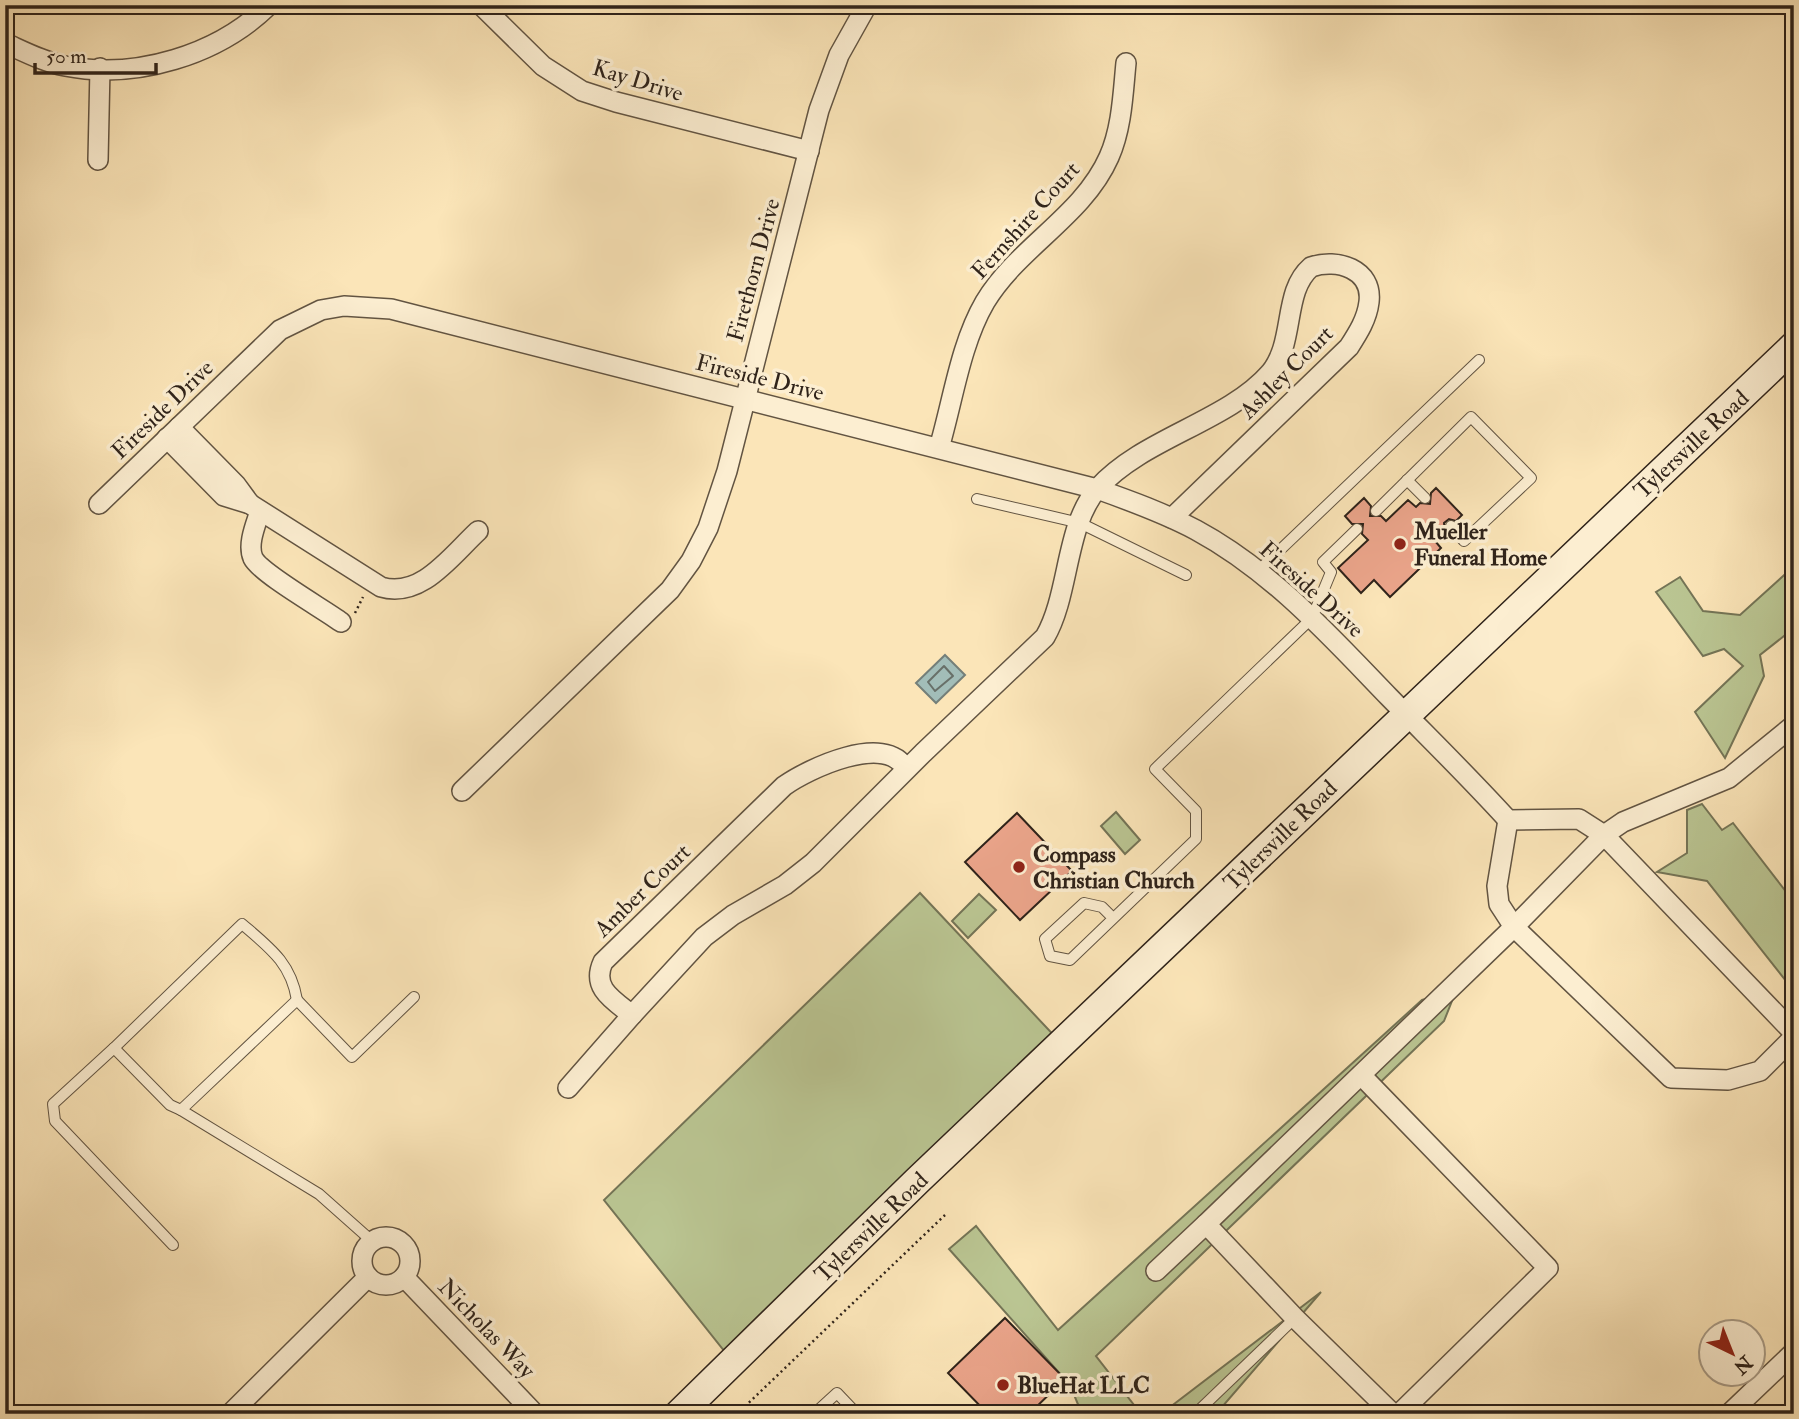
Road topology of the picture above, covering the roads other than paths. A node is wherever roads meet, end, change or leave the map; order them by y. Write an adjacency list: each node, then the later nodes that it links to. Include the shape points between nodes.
1 (269, 5): 6 (street, via 233,32 180,59)
2 (481, 5): 7 (street, Kay Drive, via 543,66 582,90)
3 (867, 5): 7 (street, Firethorn Drive, via 839,55)
4 (5, 44): 6 (street, via 63,66)
5 (1126, 63): 13 (street, Fernshire Court, via 1121,111 1109,158 1090,189 1014,266 984,304 970,337)
6 (100, 68): 8 (street)
7 (809, 151): 11 (street, Firethorn Drive)
8 (98, 160)
9 (1794, 346): 30 (main road, Tylersville Road)
10 (1479, 360): 26 (lane)
11 (745, 398): 12 (street, Fireside Drive, via 391,309 344,306 321,310 280,330); 13 (street, Fireside Drive); 33 (street, Firethorn Drive, via 716,506 691,561 645,617)
12 (173, 432): 18 (street, Fireside Drive); 19 (street, via 224,496)
13 (939, 448): 15 (street, Fireside Drive)
14 (1407, 480): 16 (lane); 20 (lane); 23 (lane, via 1471,417 1531,478 1464,541)
15 (1097, 489): 21 (street, Fireside Drive); 21 (street, Ashley Court, via 1129,462 1240,397 1268,375 1286,344 1298,285 1311,267 1335,263 1357,272 1365,281 1369,304 1349,347); 22 (street)
16 (1425, 498)
17 (977, 499): 22 (lane)
18 (99, 504)
19 (255, 507): 25 (street, via 370,581 392,590 415,586); 29 (street, via 253,558)
20 (1376, 510)
21 (1172, 518): 26 (street, Fireside Drive)
22 (1080, 523): 27 (lane); 32 (street, via 1045,637)
23 (1451, 526)
24 (1357, 529): 28 (lane, via 1323,562 1331,572)
25 (478, 531)
26 (1258, 571): 28 (street, Fireside Drive)
27 (1186, 575)
28 (1312, 618): 30 (street, Fireside Drive); 36 (lane, via 1155,769 1196,811 1196,839)
29 (341, 621)
30 (1406, 715): 34 (street, Fireside Drive); 57 (main road, Tylersville Road)
31 (1794, 725): 35 (street, via 1729,778 1623,822)
32 (906, 769): 40 (street, via 813,863 704,937); 40 (street, Amber Court, via 887,756 861,754 814,767 784,786 603,962 599,984)
33 (462, 791)
34 (1508, 820): 35 (street, via 1579,819); 37 (street, via 1497,886 1499,904)
35 (1604, 835): 37 (street); 41 (street)
36 (1113, 918): 36 (lane, via 1070,960 1050,956 1045,939 1084,903 1102,907)
37 (1514, 927): 41 (street, via 1671,1078 1728,1080 1760,1072); 43 (street)
38 (414, 997): 39 (lane, via 352,1057)
39 (297, 1000): 42 (lane, via 293,979 274,951 242,924); 45 (lane)
40 (632, 1015): 44 (street)
41 (1794, 1035)
42 (114, 1048): 45 (lane, via 170,1105); 48 (lane, via 53,1104 55,1121)
43 (1361, 1075): 46 (street); 61 (street, via 1548,1268)
44 (568, 1088)
45 (181, 1110): 47 (lane, via 319,1194)
46 (1206, 1224): 49 (street); 52 (street)
47 (373, 1242): 50 (street, via 363,1262); 51 (street, via 387,1238 401,1243 410,1255)
48 (173, 1245)
49 (1156, 1271)
50 (368, 1277): 51 (street, via 382,1285); 55 (street)
51 (404, 1277): 56 (street, Nicholas Way)
52 (1295, 1318): 59 (lane); 60 (street)
53 (1794, 1352): 62 (street)
54 (822, 1411): 58 (lane, via 837,1393)
55 (230, 1414)
56 (535, 1414)
57 (679, 1414)
58 (857, 1414)
59 (1195, 1414)
60 (1393, 1414)
61 (1399, 1414)
62 (1729, 1414)

